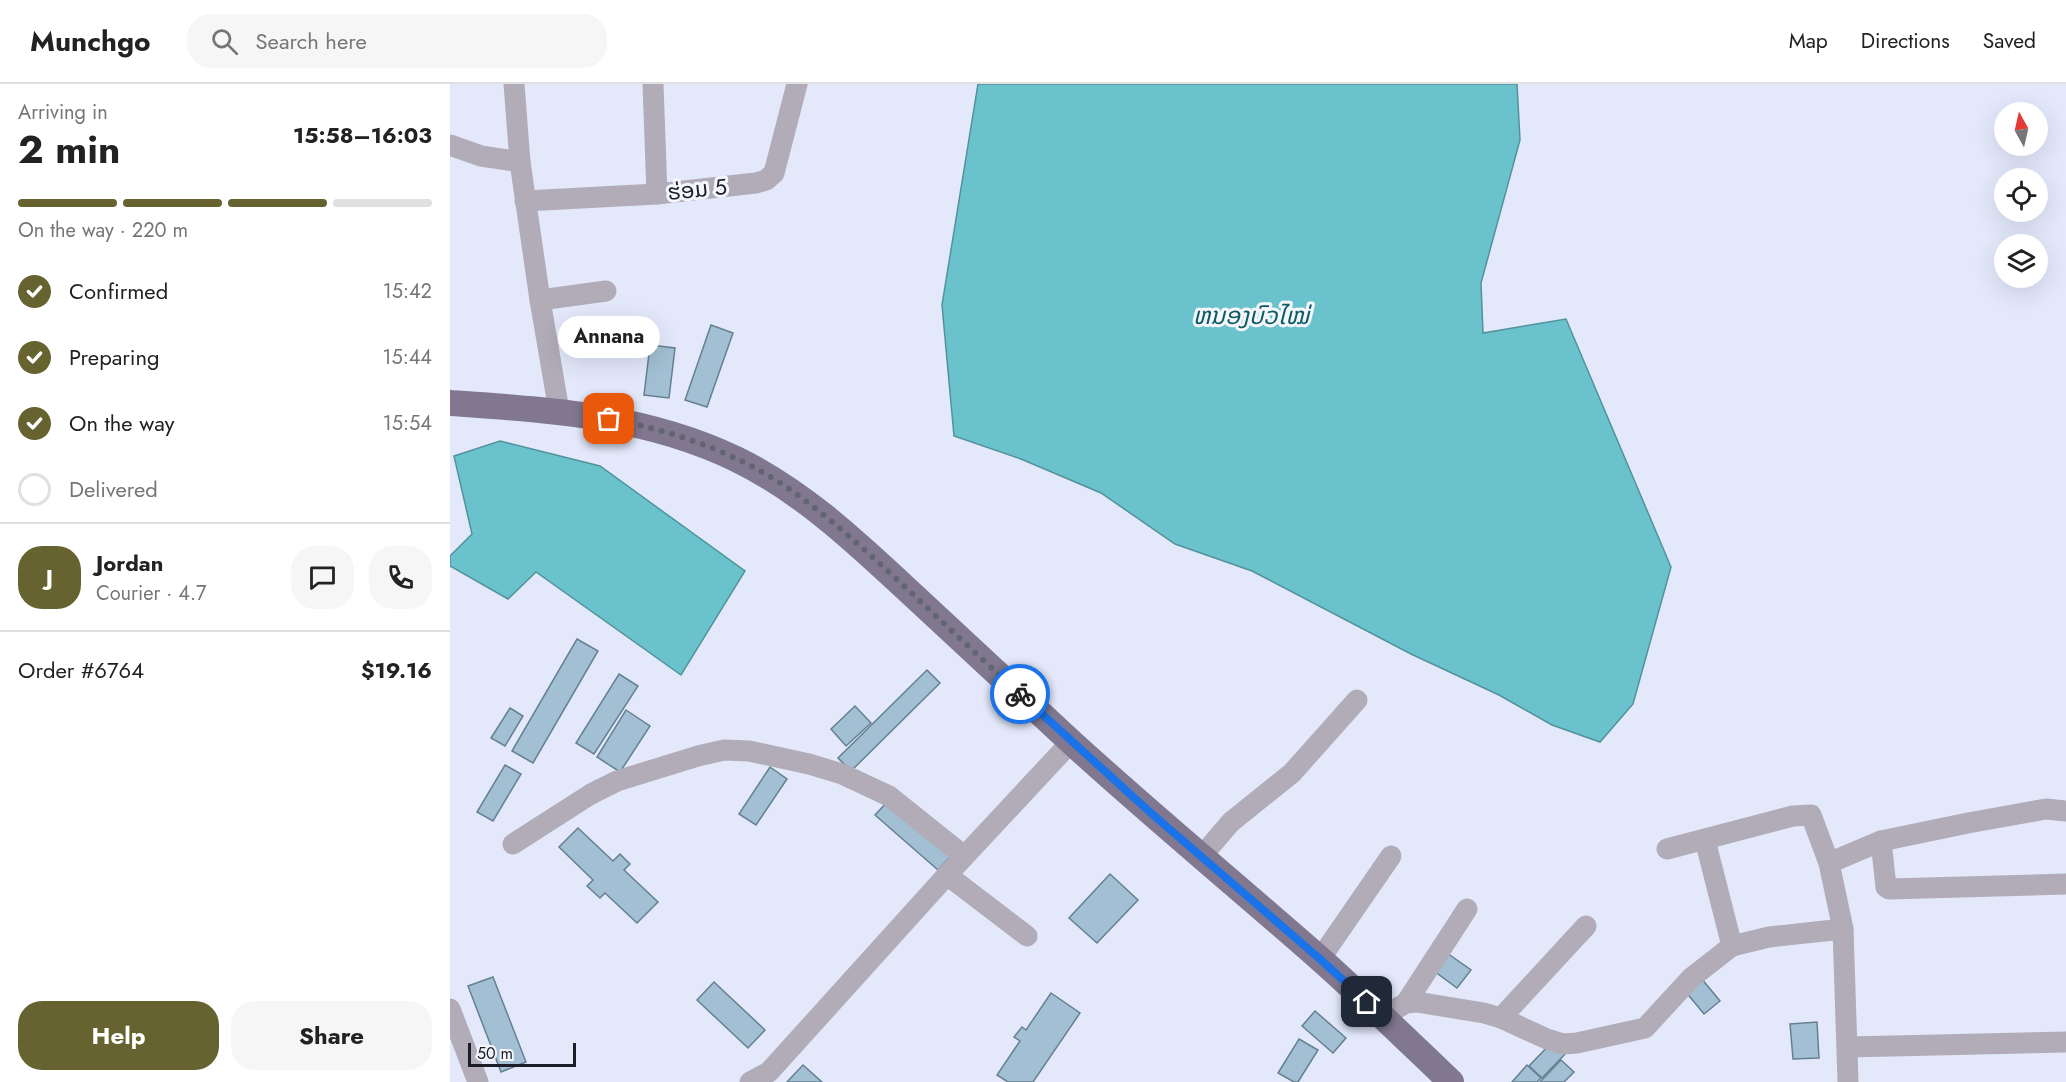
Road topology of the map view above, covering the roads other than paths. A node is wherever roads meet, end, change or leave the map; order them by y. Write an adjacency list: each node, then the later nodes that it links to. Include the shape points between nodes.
1 (514, 84): 5 (street)
2 (653, 84): 6 (street)
3 (797, 84): 6 (street, ຮ່ອມ 5, via 774,173 766,180)
4 (450, 145): 5 (street, via 482,156)
5 (520, 162): 7 (street)
6 (657, 194): 7 (street, ຮ່ອມ 5)
7 (525, 201): 9 (street)
8 (606, 291): 9 (street)
9 (540, 300): 11 (street)
10 (450, 403): 11 (main road)
11 (560, 411): 13 (main road, via 677,435 735,459 798,495 859,545)
12 (1357, 700): 21 (street, via 1292,773 1231,822)
13 (1071, 742): 19 (street); 21 (main road)
14 (2066, 811): 16 (street, via 2046,809)
15 (1706, 840): 18 (street); 22 (street, via 1793,816 1811,815); 29 (street)
16 (1881, 841): 22 (street); 24 (street, via 1889,889)
17 (513, 844): 19 (street, via 616,781 698,756 749,750 842,774 889,796)
18 (1667, 849)
19 (964, 856): 23 (street)
20 (1391, 856): 30 (street)
21 (1201, 857): 30 (main road)
22 (1829, 863): 27 (street)
23 (947, 875): 28 (street); 38 (street, via 768,1072)
24 (2066, 884)
25 (1467, 909): 31 (street)
26 (1586, 927): 34 (street)
27 (1843, 929): 29 (street, via 1769,937); 36 (street)
28 (1027, 936)
29 (1732, 946): 34 (street, via 1690,978 1645,1028 1563,1044)
30 (1320, 959): 33 (main road)
31 (1406, 1003): 33 (street); 34 (street)
32 (450, 1009): 37 (street)
33 (1382, 1017): 39 (main road)
34 (1501, 1018)
35 (2066, 1042): 36 (street)
36 (1848, 1047): 40 (street)
37 (478, 1082)
38 (750, 1082)
39 (1451, 1082)
40 (1848, 1082)

